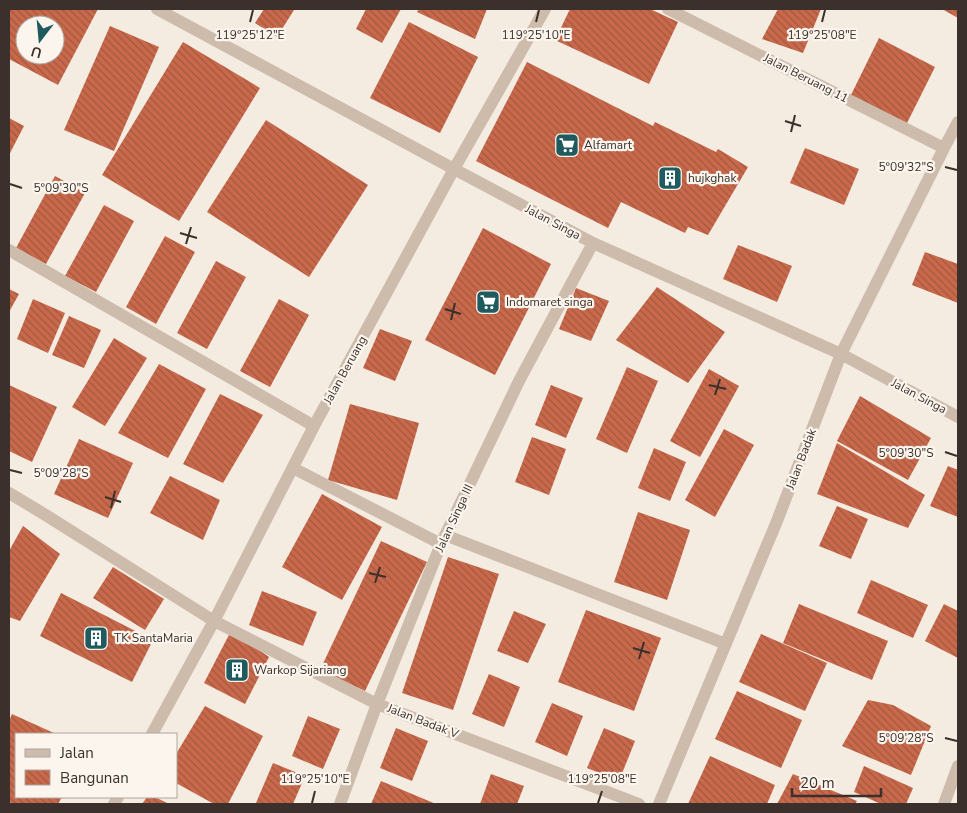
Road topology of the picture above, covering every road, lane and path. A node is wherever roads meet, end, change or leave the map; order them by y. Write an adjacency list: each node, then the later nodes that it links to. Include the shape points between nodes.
1 (157, 9): 6 (street, Jalan Singa)
2 (545, 9): 6 (street, Jalan Beruang)
3 (668, 9): 5 (street, Jalan Beruang 11)
4 (958, 122): 5 (street, Jalan Badak)
5 (944, 148): 9 (street, Jalan Badak)
6 (454, 170): 7 (street, Jalan Singa); 11 (street, Jalan Beruang)
7 (593, 243): 9 (street, Jalan Singa); 14 (street, Jalan Singa III, via 519,381)
8 (9, 250): 11 (street)
9 (840, 354): 10 (street, Jalan Singa); 16 (street, Jalan Badak)
10 (958, 417)
11 (314, 426): 12 (street, Jalan Beruang)
12 (293, 468): 14 (street); 15 (street, Jalan Beruang)
13 (9, 493): 15 (street, Jalan Badak V)
14 (443, 539): 16 (street); 17 (street, Jalan Singa III)
15 (214, 622): 17 (street, Jalan Badak V); 18 (street, Jalan Beruang)
16 (726, 644): 22 (street, Jalan Badak)
17 (377, 704): 20 (street, Jalan Singa III); 21 (street, Jalan Badak V)
18 (153, 733)
19 (958, 766): 23 (street)
20 (340, 804)
21 (639, 804)
22 (659, 804)
23 (944, 804)

